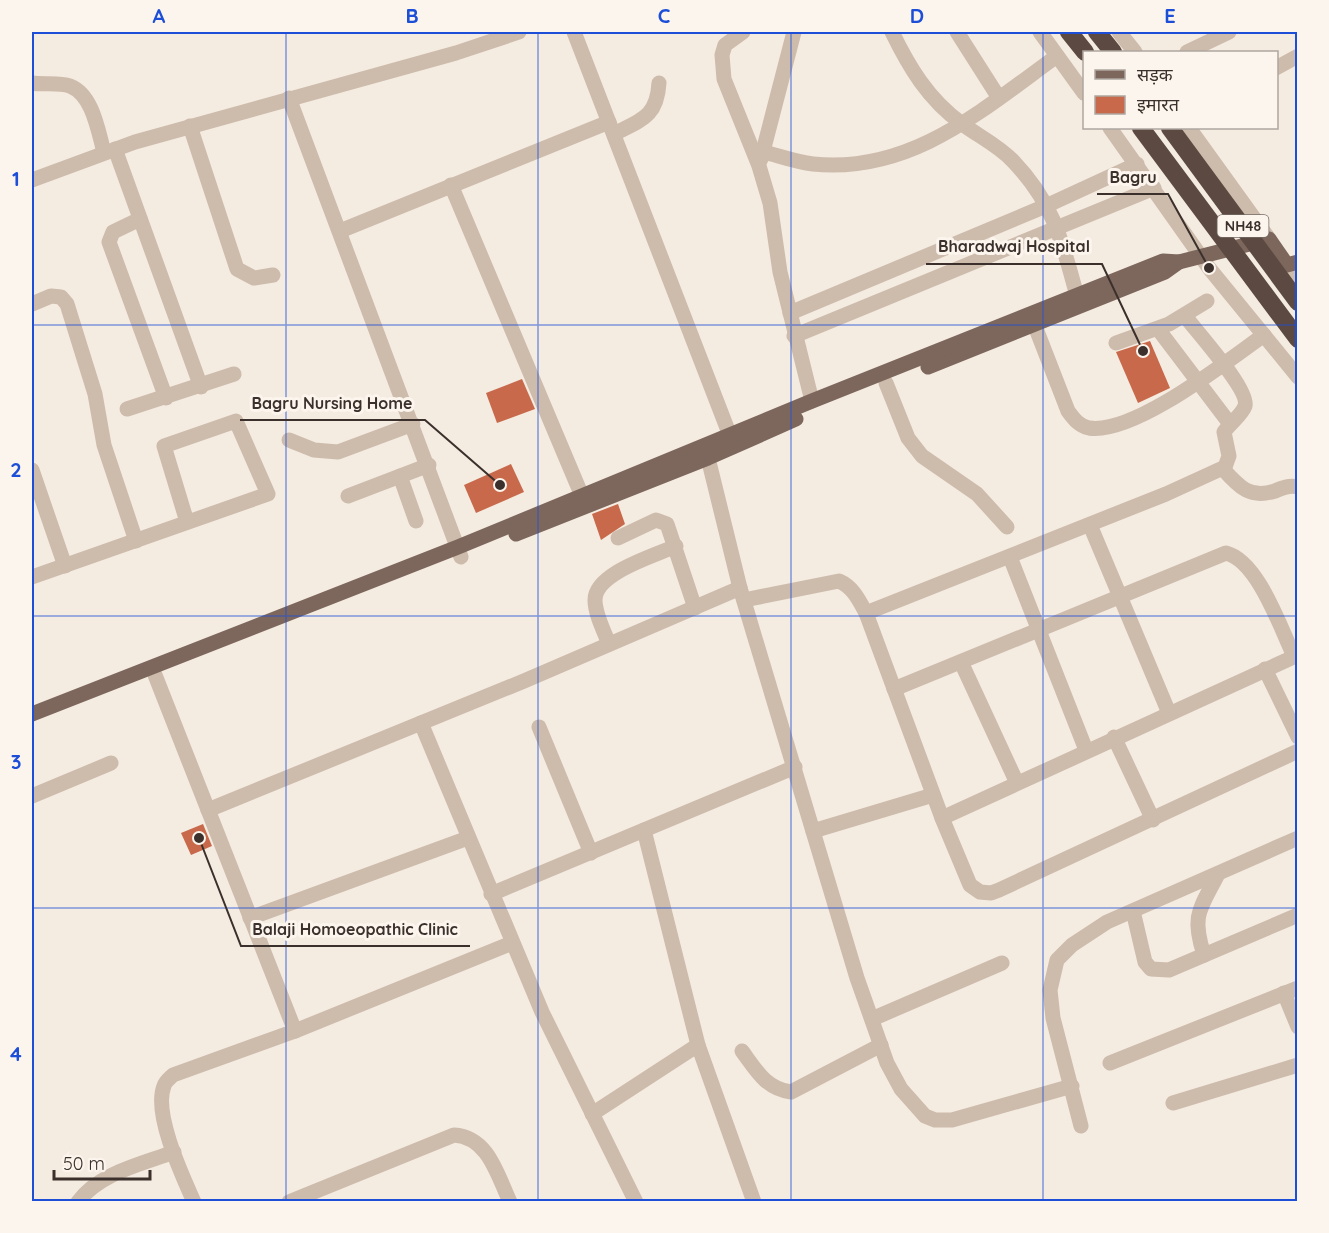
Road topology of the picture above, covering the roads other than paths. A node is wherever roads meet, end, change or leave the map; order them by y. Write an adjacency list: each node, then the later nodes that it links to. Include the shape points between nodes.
1 (519, 32): 23 (street)
2 (574, 32): 27 (street)
3 (743, 32): 33 (street, via 725,45 724,79)
4 (794, 32): 33 (street)
5 (892, 32): 25 (street, via 926,91)
6 (957, 32): 24 (street)
7 (1040, 32): 17 (street)
8 (1069, 32): 13 (highway)
9 (1097, 32): 14 (highway)
10 (1119, 32): 15 (street)
11 (1229, 32): 12 (street)
12 (1208, 47): 16 (street)
13 (1083, 51)
14 (1112, 51)
15 (1134, 51)
16 (1191, 51)
17 (1057, 56): 22 (street); 24 (street)
18 (1298, 56): 19 (street)
19 (1278, 67)
20 (32, 83): 32 (street, via 68,85 78,91)
21 (659, 83): 27 (street, via 654,108 645,118)
22 (1083, 92)
23 (290, 98): 26 (street); 43 (street)
24 (999, 98): 25 (street)
25 (961, 123): 33 (street, via 897,157 868,163 811,164); 39 (street, via 1000,148)
26 (190, 126): 32 (street); 51 (street, via 237,269 254,278)
27 (611, 128): 37 (street); 79 (street)
28 (1111, 129): 34 (street)
29 (1142, 129): 65 (highway, NH48)
30 (1171, 129): 50 (highway, NH48)
31 (1190, 129): 45 (street)
32 (110, 150): 35 (street); 41 (street)
33 (761, 159): 59 (street)
34 (1137, 164): 36 (street); 38 (street)
35 (32, 180)
36 (1098, 182): 39 (street); 40 (street)
37 (451, 185): 43 (street); 87 (street)
38 (1154, 188): 40 (street); 46 (street)
39 (1048, 206): 42 (street); 44 (street)
40 (1111, 206): 42 (street)
41 (140, 219): 72 (street); 73 (street, via 113,232 109,242)
42 (1059, 228): 47 (street); 54 (street)
43 (340, 231): 76 (street)
44 (969, 238): 47 (street); 49 (street)
45 (1269, 239): 46 (main road); 50 (main road)
46 (1200, 255): 48 (main road); 63 (street)
47 (980, 260): 52 (street)
48 (1179, 262): 54 (main road, via 1163,261); 61 (main road, via 1165,272)
49 (910, 263): 52 (street); 53 (street)
50 (1290, 271): 56 (highway, NH48)
51 (273, 275)
52 (920, 285): 58 (street)
53 (843, 291): 58 (street); 59 (street)
54 (1077, 296): 74 (main road)
55 (1207, 301): 60 (street)
56 (1298, 302)
57 (32, 304): 93 (street, via 51,296 61,297 67,304 95,394 104,445)
58 (852, 312): 64 (street)
59 (790, 313): 64 (street)
60 (1185, 316): 62 (street); 67 (street)
61 (1035, 326): 70 (street, via 1068,411 1087,428 1104,429 1121,423); 71 (main road)
62 (1158, 329): 66 (street); 70 (street)
63 (1264, 335): 67 (street); 69 (street)
64 (794, 336): 74 (street)
65 (1298, 339)
66 (1116, 343)
67 (1223, 364): 70 (street); 77 (street, via 1245,401 1244,409)
68 (234, 374): 72 (street)
69 (1298, 377)
70 (1198, 381): 77 (street)
71 (886, 383): 79 (main road); 91 (street, via 908,438 922,456 977,494)
72 (201, 387): 73 (street)
73 (166, 398): 75 (street)
74 (812, 401): 79 (main road)
75 (127, 409)
76 (413, 424): 78 (street, via 338,452 314,450); 81 (street)
77 (1230, 424): 82 (street, via 1224,432 1229,456)
78 (289, 440)
79 (732, 441): 80 (main road); 87 (main road)
80 (708, 458): 95 (main road); 99 (street)
81 (429, 465): 84 (street); 95 (street)
82 (1222, 469): 85 (street, via 1253,495); 90 (street)
83 (32, 470): 97 (street)
84 (400, 476): 86 (street); 88 (street)
85 (1298, 487)
86 (348, 496)
87 (582, 496): 95 (main road)
88 (416, 521)
89 (187, 522): 89 (street, via 164,446 236,421 268,494); 93 (street)
90 (1090, 525): 96 (street); 100 (street)
91 (1007, 527)
92 (618, 538): 94 (street, via 662,520)
93 (136, 541): 97 (street)
94 (676, 546): 101 (street); 104 (street, via 610,575 600,584 595,603)
95 (460, 552): 108 (main road); 111 (main road)
96 (1010, 557): 102 (street); 103 (street)
97 (65, 566): 98 (street)
98 (32, 577)
99 (742, 594): 101 (street); 102 (street, via 839,581 847,584); 120 (street)
100 (1119, 596): 103 (street); 105 (street, via 1226,553 1236,555 1260,585); 110 (street)
101 (694, 608): 104 (street)
102 (866, 613): 109 (street)
103 (1039, 629): 106 (street); 117 (street)
104 (609, 644): 112 (street)
105 (1296, 655): 107 (street)
106 (961, 662): 109 (street); 121 (street)
107 (1265, 669): 110 (street); 116 (street)
108 (155, 675): 113 (main road); 124 (street)
109 (894, 689): 122 (street)
110 (1169, 713): 115 (street)
111 (32, 714)
112 (421, 723): 124 (street); 129 (street)
113 (32, 725)
114 (539, 727): 131 (street)
115 (1114, 737): 117 (street); 126 (street)
116 (1298, 737)
117 (1086, 750): 121 (street)
118 (1298, 751): 126 (street)
119 (111, 763): 123 (street)
120 (795, 767): 127 (street); 128 (street)
121 (1017, 783): 125 (street)
122 (933, 795): 125 (street); 128 (street)
123 (32, 796)
124 (208, 810): 136 (street)
125 (942, 818): 126 (street, via 970,885 991,893)
126 (1153, 819)
127 (644, 830): 131 (street); 144 (street)
128 (813, 831): 141 (street)
129 (468, 838): 133 (street); 136 (street)
130 (1298, 838): 132 (street)
131 (591, 853): 133 (street)
132 (1218, 874): 134 (street); 138 (street, via 1196,922)
133 (491, 894): 137 (street)
134 (1133, 911): 138 (street, via 1145,962 1151,969 1168,970); 149 (street, via 1089,933 1057,960 1050,990 1053,1018)
135 (1298, 915): 138 (street)
136 (250, 918): 143 (street)
137 (512, 943): 143 (street); 151 (street)
138 (1204, 955)
139 (1002, 963): 141 (street)
140 (1291, 991): 142 (street); 147 (street)
141 (872, 1019): 145 (street)
142 (1298, 1027)
143 (295, 1031): 153 (street, via 173,1075 164,1084 162,1097)
144 (698, 1044): 151 (street); 159 (street)
145 (881, 1045): 146 (street, via 791,1092 778,1091 764,1081); 149 (street, via 901,1089 926,1116 935,1120 952,1120)
146 (742, 1051)
147 (1110, 1062)
148 (1298, 1065): 150 (street)
149 (1072, 1086): 152 (street)
150 (1173, 1103)
151 (592, 1114): 158 (street)
152 (1081, 1126)
153 (174, 1152): 154 (street, via 109,1176); 155 (street)
154 (78, 1202)
155 (194, 1202)
156 (290, 1202): 157 (street, via 453,1135 467,1136 480,1143)
157 (510, 1202)
158 (636, 1202)
159 (754, 1202)

